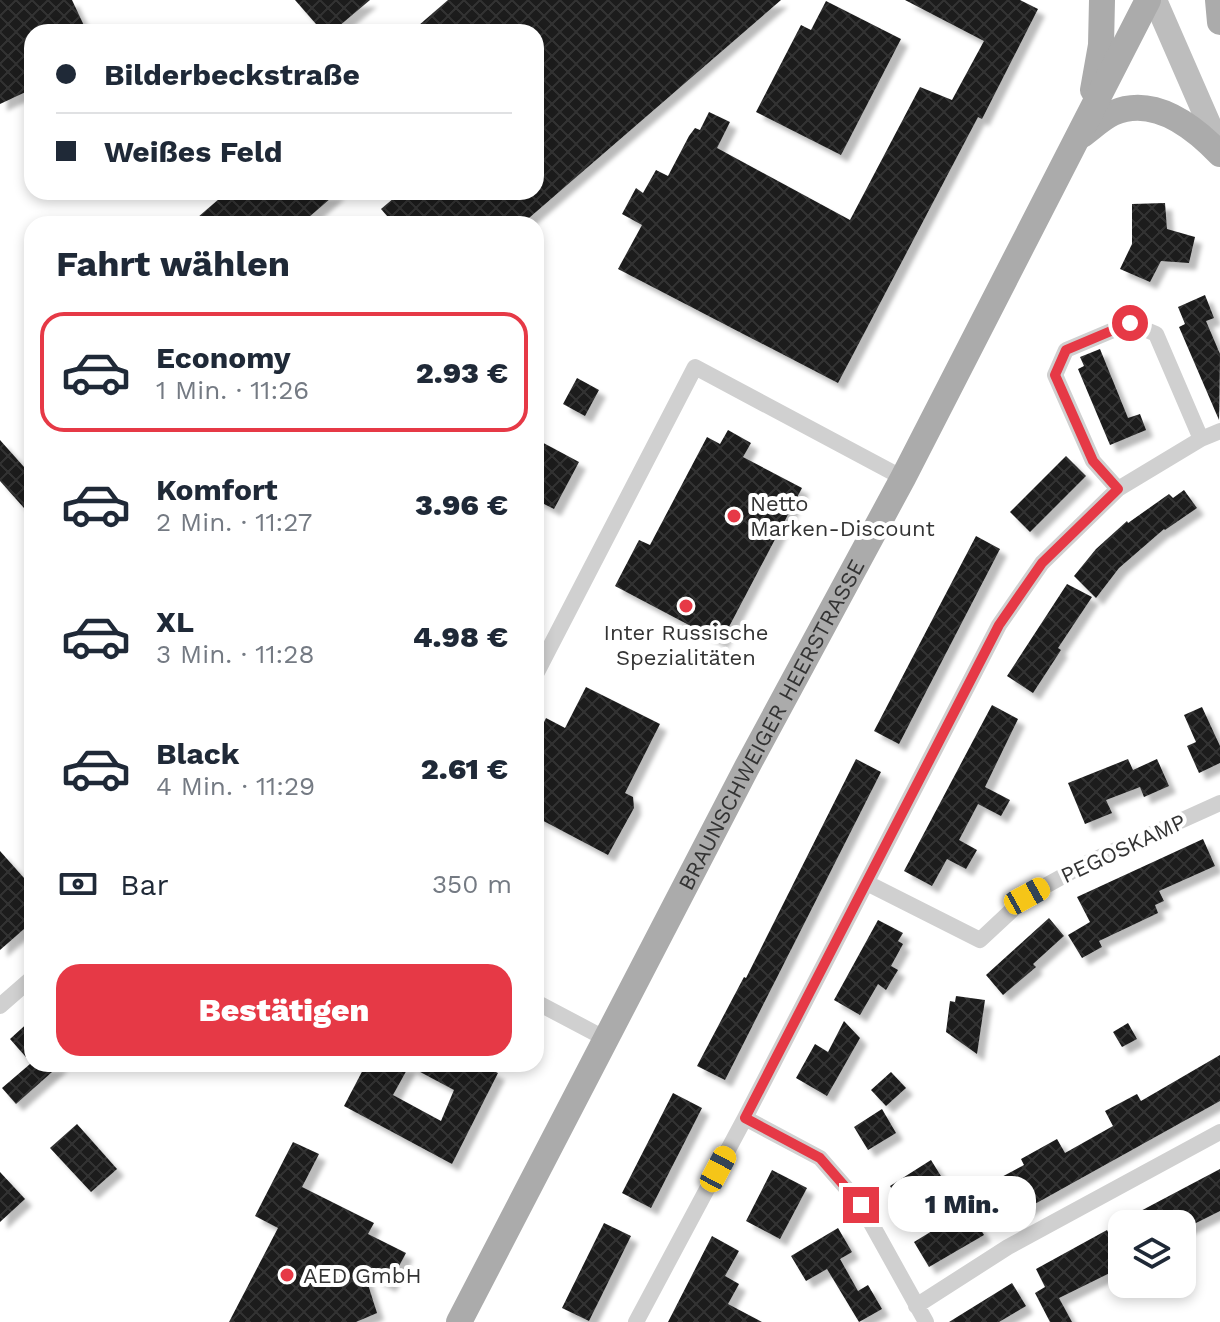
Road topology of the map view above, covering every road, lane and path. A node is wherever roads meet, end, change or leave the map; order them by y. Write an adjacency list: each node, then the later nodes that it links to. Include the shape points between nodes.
1 (1102, 0): 6 (main road, via 1095,86)
2 (1148, 0): 6 (main road, BRAUNSCHWEIGER HEERSTRASSE)
3 (1155, 0): 7 (main road)
4 (1218, 0): 5 (main road)
5 (1220, 22)
6 (1077, 139): 7 (main road, via 1114,113 1143,109 1173,115); 10 (main road, BRAUNSCHWEIGER HEERSTRASSE)
7 (1220, 151)
8 (1220, 431): 9 (street)
9 (1201, 439): 11 (street); 11 (street, via 1156,334 1130,323 1066,350 1055,375 1093,461)
10 (903, 478): 12 (street, via 695,367); 18 (main road, BRAUNSCHWEIGER HEERSTRASSE)
11 (1118, 489): 14 (street, via 1042,563 999,625)
12 (544, 659)
13 (1220, 803): 14 (street, PEGOSKAMP, via 1027,896 980,940)
14 (867, 883): 19 (street)
15 (24, 985): 16 (street)
16 (0, 1006)
17 (544, 1006): 18 (street)
18 (606, 1039): 22 (main road, BRAUNSCHWEIGER HEERSTRASSE)
19 (745, 1118): 21 (street, via 820,1158 861,1205); 23 (street)
20 (1220, 1132): 21 (street, via 1008,1247)
21 (916, 1306): 24 (street)
22 (459, 1322)
23 (636, 1322)
24 (926, 1322)

